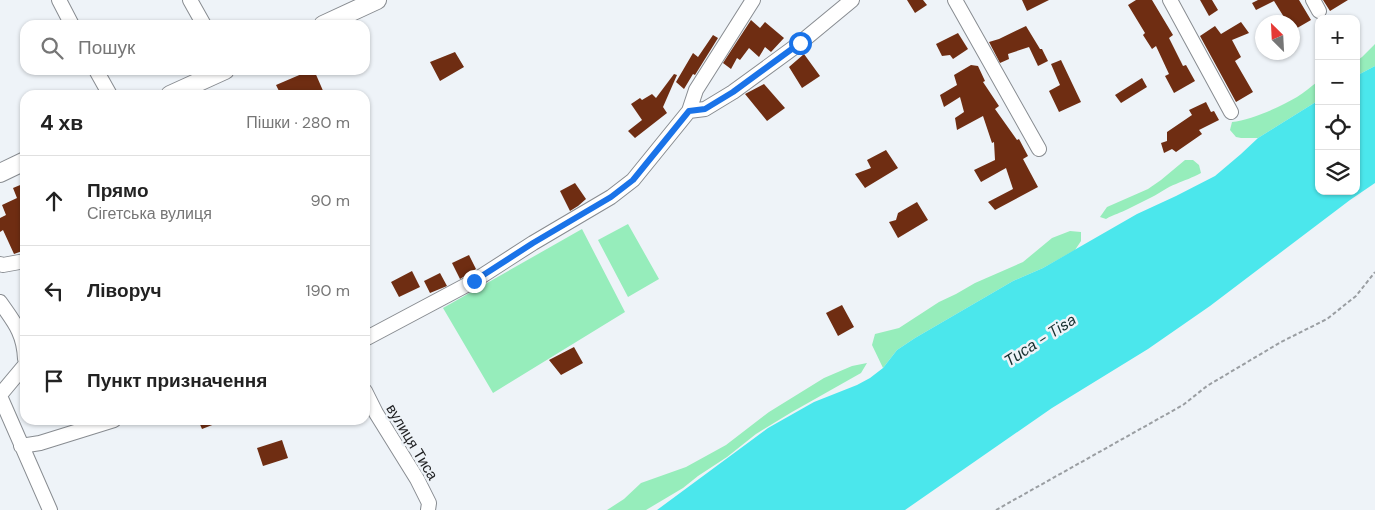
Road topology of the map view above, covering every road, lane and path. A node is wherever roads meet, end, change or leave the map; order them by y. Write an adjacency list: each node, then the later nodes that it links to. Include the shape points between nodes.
1 (59, 0): 8 (street)
2 (190, 0): 9 (street)
3 (377, 0): 10 (main road)
4 (753, 0): 15 (street, via 696,90)
5 (852, 0): 15 (street, via 733,92 705,109)
6 (955, 0): 17 (street)
7 (1170, 0): 16 (street)
8 (69, 20)
9 (201, 20)
10 (334, 20)
11 (99, 75): 13 (street)
12 (214, 75): 14 (main road)
13 (107, 90)
14 (181, 90)
15 (689, 111): 25 (street, via 633,180 611,197 474,281)
16 (1231, 112)
17 (1039, 150)
18 (20, 164): 19 (main road)
19 (0, 173)
20 (20, 262): 21 (street)
21 (0, 264)
22 (1375, 272): 33 (path, via 1356,296 1327,319 1281,342 1207,386 1183,405)
23 (0, 302): 24 (street)
24 (20, 332)
25 (370, 336)
26 (20, 371): 27 (street)
27 (0, 396): 30 (street)
28 (370, 401): 32 (street, вулиця Тиса, via 421,487 429,503)
29 (98, 425): 30 (street)
30 (21, 446): 31 (street)
31 (50, 510)
32 (428, 510)
33 (996, 510)

